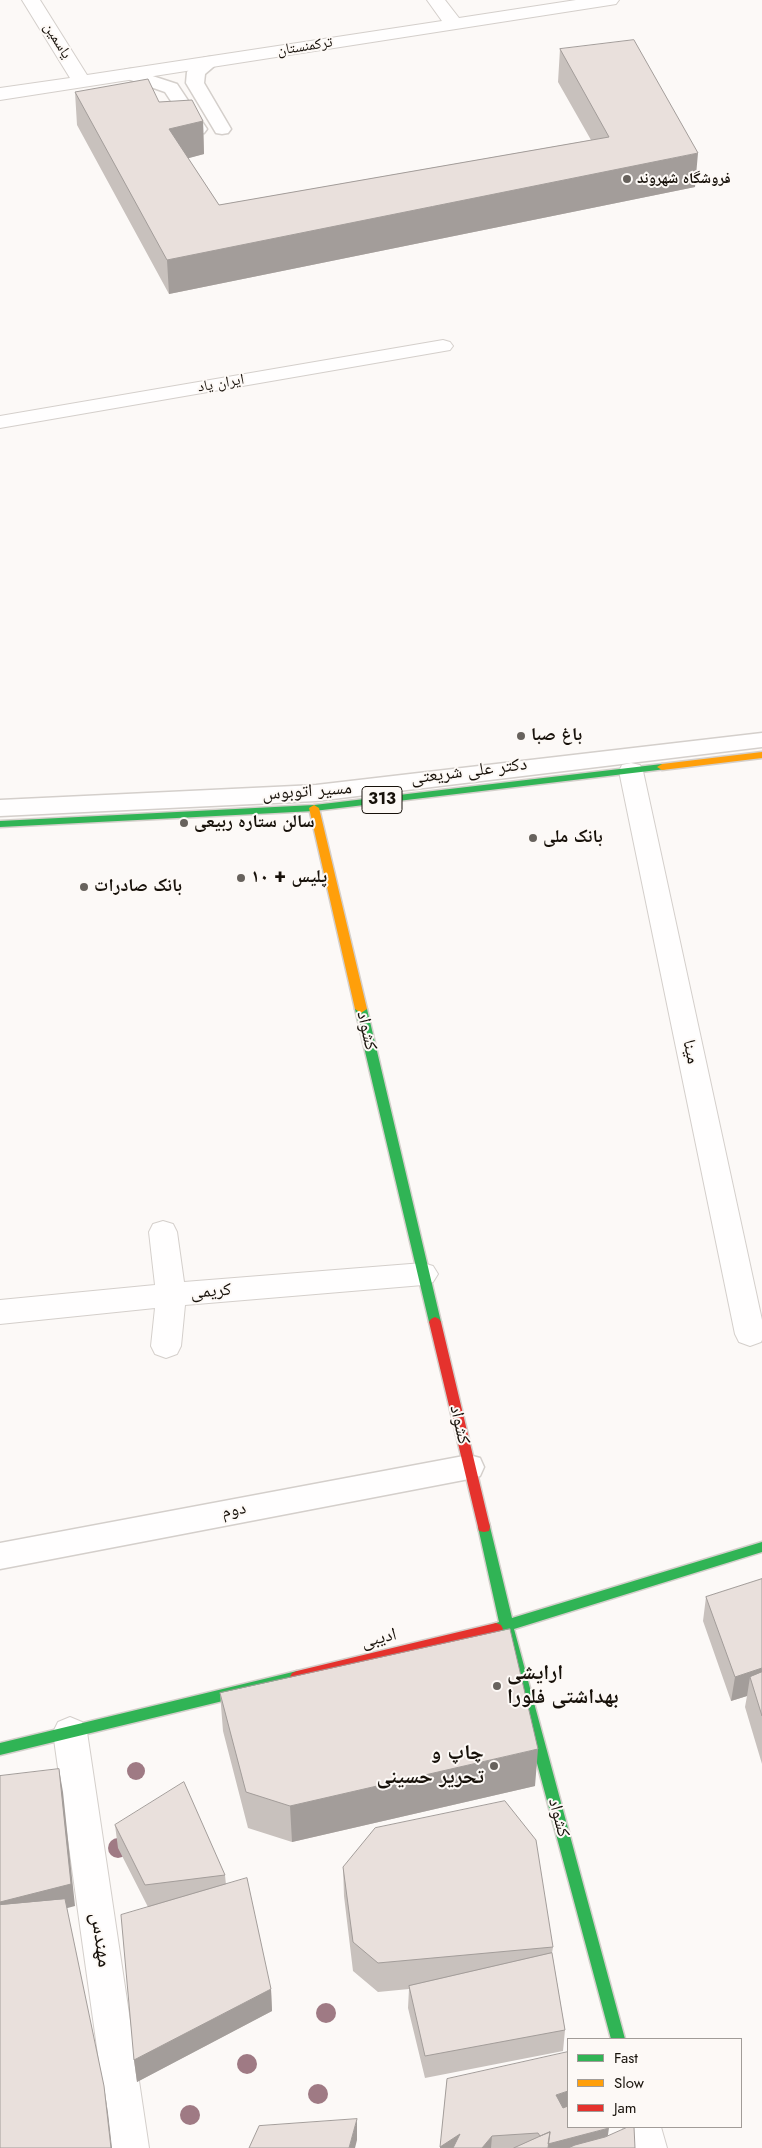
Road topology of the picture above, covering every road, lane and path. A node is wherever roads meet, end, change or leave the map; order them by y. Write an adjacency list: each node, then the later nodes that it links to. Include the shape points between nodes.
1 (31, 0): 7 (street, یاسمین)
2 (436, 0): 4 (street)
3 (610, 0): 4 (street, ترکمنستان)
4 (454, 24): 5 (street, ترکمنستان)
5 (210, 62): 6 (street, ترکمنستان); 9 (lane, via 196,72 194,83)
6 (130, 74): 7 (street, ترکمنستان); 10 (lane, via 172,88)
7 (82, 82): 8 (street, ترکمنستان)
8 (0, 94)
9 (222, 129)
10 (200, 132)
11 (443, 346): 12 (street, ایران یاد)
12 (0, 422)
13 (762, 740): 16 (lane, مسیر اتوبوس, via 316,793)
14 (762, 755): 15 (street, دکتر علی شریعتی / 313)
15 (631, 771): 17 (street, دکتر علی شریعتی / 313); 23 (street, مینا)
16 (0, 808)
17 (314, 808): 18 (street, دکتر علی شریعتی / 313); 20 (street, کشواد)
18 (0, 824)
19 (163, 1232): 21 (street)
20 (423, 1274): 21 (street, کریمی); 25 (street, کشواد)
21 (171, 1295): 22 (street, کریمی); 24 (street)
22 (0, 1312)
23 (750, 1334)
24 (166, 1346)
25 (469, 1467): 27 (lane, دوم); 28 (street, کشواد)
26 (762, 1547): 28 (street, ادیبی)
27 (0, 1556)
28 (507, 1626): 29 (street, ادیبی); 31 (street, کشواد)
29 (70, 1732): 30 (street, ادیبی); 33 (street, مهندس)
30 (0, 1749)
31 (618, 2038)
32 (642, 2128): 34 (street)
33 (130, 2148)
34 (648, 2148)

